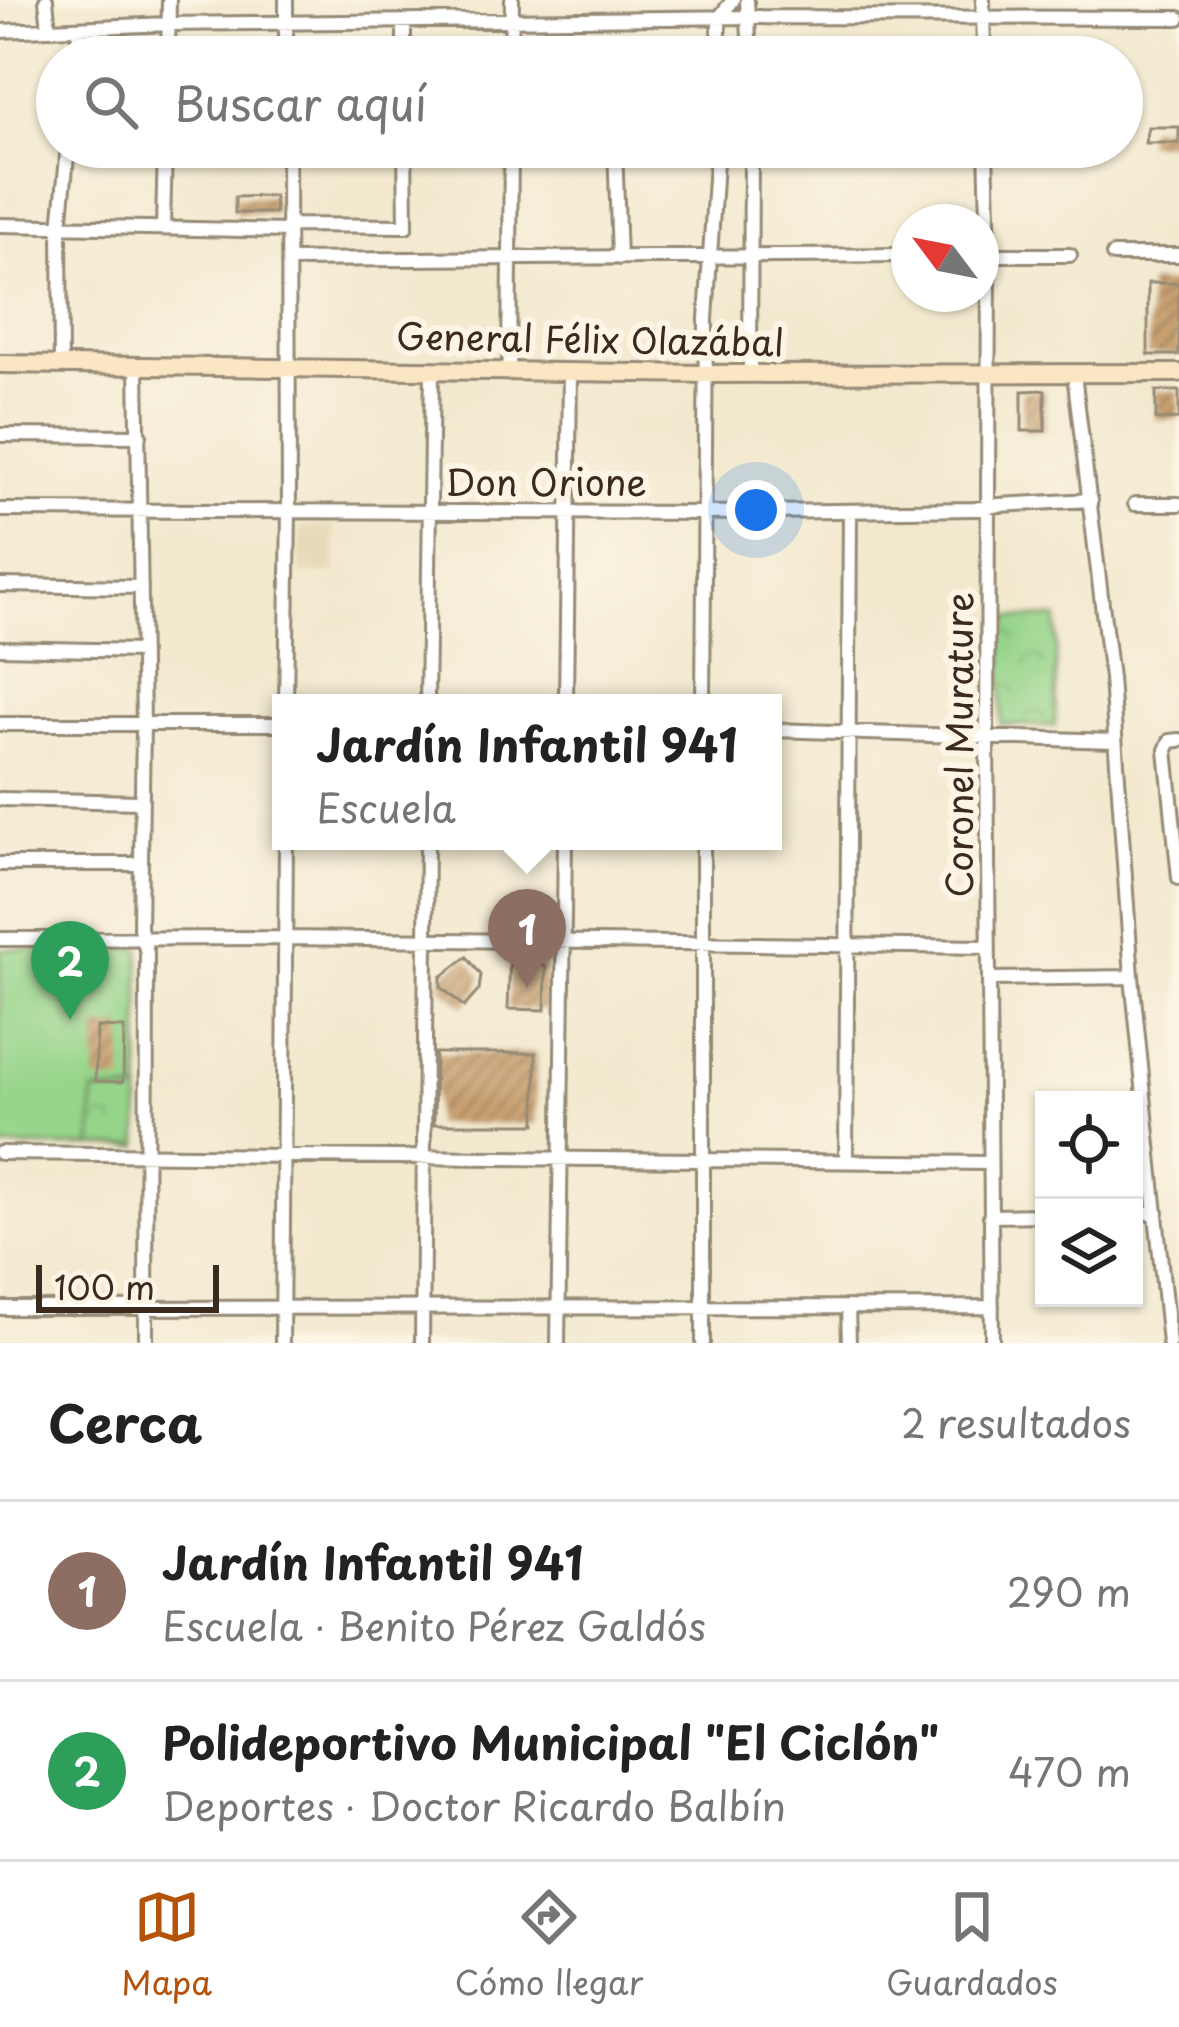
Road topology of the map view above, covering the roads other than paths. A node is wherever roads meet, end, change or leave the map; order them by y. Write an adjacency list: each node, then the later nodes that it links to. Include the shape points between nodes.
1 (46, 0): 17 (street)
2 (169, 0): 15 (street)
3 (286, 0): 13 (street)
4 (512, 0): 12 (street)
5 (733, 0): 9 (street)
6 (746, 0): 8 (street)
7 (983, 0): 10 (street)
8 (750, 17): 9 (street); 10 (street); 25 (street)
9 (719, 18): 12 (street); 24 (street)
10 (982, 18): 11 (street); 26 (street)
11 (1179, 18)
12 (511, 21): 14 (street); 23 (street)
13 (285, 23): 14 (street); 15 (street); 21 (street)
14 (404, 23): 22 (street)
15 (169, 24): 16 (street); 20 (street)
16 (79, 28): 17 (street); 19 (street)
17 (49, 29): 18 (street)
18 (0, 31)
19 (78, 36)
20 (169, 36)
21 (285, 36)
22 (404, 36)
23 (511, 36)
24 (719, 36)
25 (750, 36)
26 (983, 36)
27 (66, 168): 38 (street)
28 (164, 168): 39 (street)
29 (289, 168): 40 (street)
30 (405, 168): 40 (street, via 406,226)
31 (512, 168): 47 (street)
32 (616, 168): 48 (street)
33 (716, 168): 49 (street)
34 (751, 168): 46 (street)
35 (986, 168): 36 (street, Coronel Murature)
36 (985, 204)
37 (0, 225): 38 (street)
38 (60, 227): 39 (street); 53 (street)
39 (163, 227): 40 (street)
40 (290, 228): 50 (street)
41 (1113, 254): 45 (street)
42 (891, 255): 46 (street)
43 (999, 255): 44 (street)
44 (1070, 255)
45 (1179, 255)
46 (752, 256): 49 (street); 62 (street)
47 (512, 258): 48 (street); 50 (street); 57 (street)
48 (619, 258): 49 (street)
49 (710, 258): 61 (street)
50 (290, 260): 54 (street)
51 (986, 312): 59 (street, Coronel Murature)
52 (0, 364): 53 (street, General Félix Olazábal)
53 (61, 367): 55 (street, General Félix Olazábal)
54 (289, 367): 55 (street, General Félix Olazábal); 56 (street, General Félix Olazábal); 71 (street)
55 (137, 368): 65 (street)
56 (433, 369): 57 (street, General Félix Olazábal); 73 (street)
57 (509, 371): 58 (street, General Félix Olazábal)
58 (570, 373): 61 (street, General Félix Olazábal); 75 (street)
59 (988, 373): 62 (street, General Félix Olazábal); 63 (street, General Félix Olazábal); 69 (street, Coronel Murature)
60 (1179, 373): 63 (street, General Félix Olazábal)
61 (706, 374): 62 (street, General Félix Olazábal); 76 (street)
62 (750, 374)
63 (1074, 374): 66 (street)
64 (0, 435): 65 (street)
65 (140, 436): 72 (street)
66 (1091, 500): 69 (street, Don Orione); 91 (street)
67 (1135, 504): 68 (street)
68 (1179, 504)
69 (988, 506): 74 (street, Don Orione); 90 (street, Coronel Murature)
70 (0, 510): 72 (street, Don Orione)
71 (290, 510): 72 (street, Don Orione); 73 (street, Don Orione); 81 (street)
72 (142, 511): 78 (street)
73 (430, 511): 75 (street, Don Orione); 82 (street)
74 (850, 511): 76 (street, Don Orione); 89 (street)
75 (570, 512): 76 (street, Don Orione); 83 (street)
76 (706, 513): 84 (street)
77 (0, 585): 78 (street)
78 (141, 587): 80 (street)
79 (0, 648): 80 (street)
80 (142, 651): 86 (street)
81 (286, 694)
82 (428, 694)
83 (566, 694)
84 (703, 694)
85 (0, 724): 86 (street)
86 (143, 724): 87 (street); 94 (street)
87 (272, 724)
88 (782, 730): 89 (street)
89 (848, 731): 90 (street); 108 (street)
90 (987, 736): 91 (street); 109 (street, Coronel Murature)
91 (1114, 741): 110 (street)
92 (1173, 742): 101 (street)
93 (0, 799): 94 (street)
94 (142, 802): 100 (street)
95 (286, 850): 102 (street)
96 (427, 850): 105 (street)
97 (565, 850): 106 (street)
98 (703, 850): 107 (street)
99 (0, 864): 100 (street)
100 (140, 864): 104 (street)
101 (1179, 878)
102 (286, 938): 104 (street); 105 (street); 114 (street)
103 (0, 939): 104 (street)
104 (144, 939): 113 (street)
105 (427, 941): 106 (street); 116 (street)
106 (564, 942): 107 (street); 115 (street)
107 (703, 944): 108 (street); 117 (street)
108 (846, 945): 109 (street); 118 (street)
109 (988, 947): 111 (street, Coronel Murature)
110 (1132, 977): 111 (street); 121 (street)
111 (990, 979): 119 (street, Coronel Murature)
112 (0, 1153): 113 (street)
113 (145, 1153): 114 (street); 125 (street)
114 (283, 1156): 116 (street); 129 (street)
115 (561, 1157): 116 (street); 117 (street); 130 (street)
116 (425, 1158): 131 (street)
117 (704, 1160): 118 (street); 124 (street)
118 (846, 1161): 119 (street)
119 (989, 1163): 123 (street, Coronel Murature)
120 (1143, 1213): 121 (street)
121 (1157, 1213): 139 (street)
122 (1035, 1215): 123 (street)
123 (990, 1216): 127 (street, Coronel Murature)
124 (702, 1306): 126 (street); 130 (street); 136 (street)
125 (146, 1307): 128 (street); 129 (street); 132 (street)
126 (848, 1307): 127 (street); 137 (street)
127 (992, 1307): 138 (street, Coronel Murature)
128 (0, 1308)
129 (282, 1308): 131 (street); 133 (street)
130 (559, 1308): 131 (street); 135 (street)
131 (422, 1309): 134 (street)
132 (146, 1343)
133 (282, 1343)
134 (422, 1343)
135 (558, 1343)
136 (703, 1343)
137 (849, 1343)
138 (992, 1343)
139 (1168, 1343)

